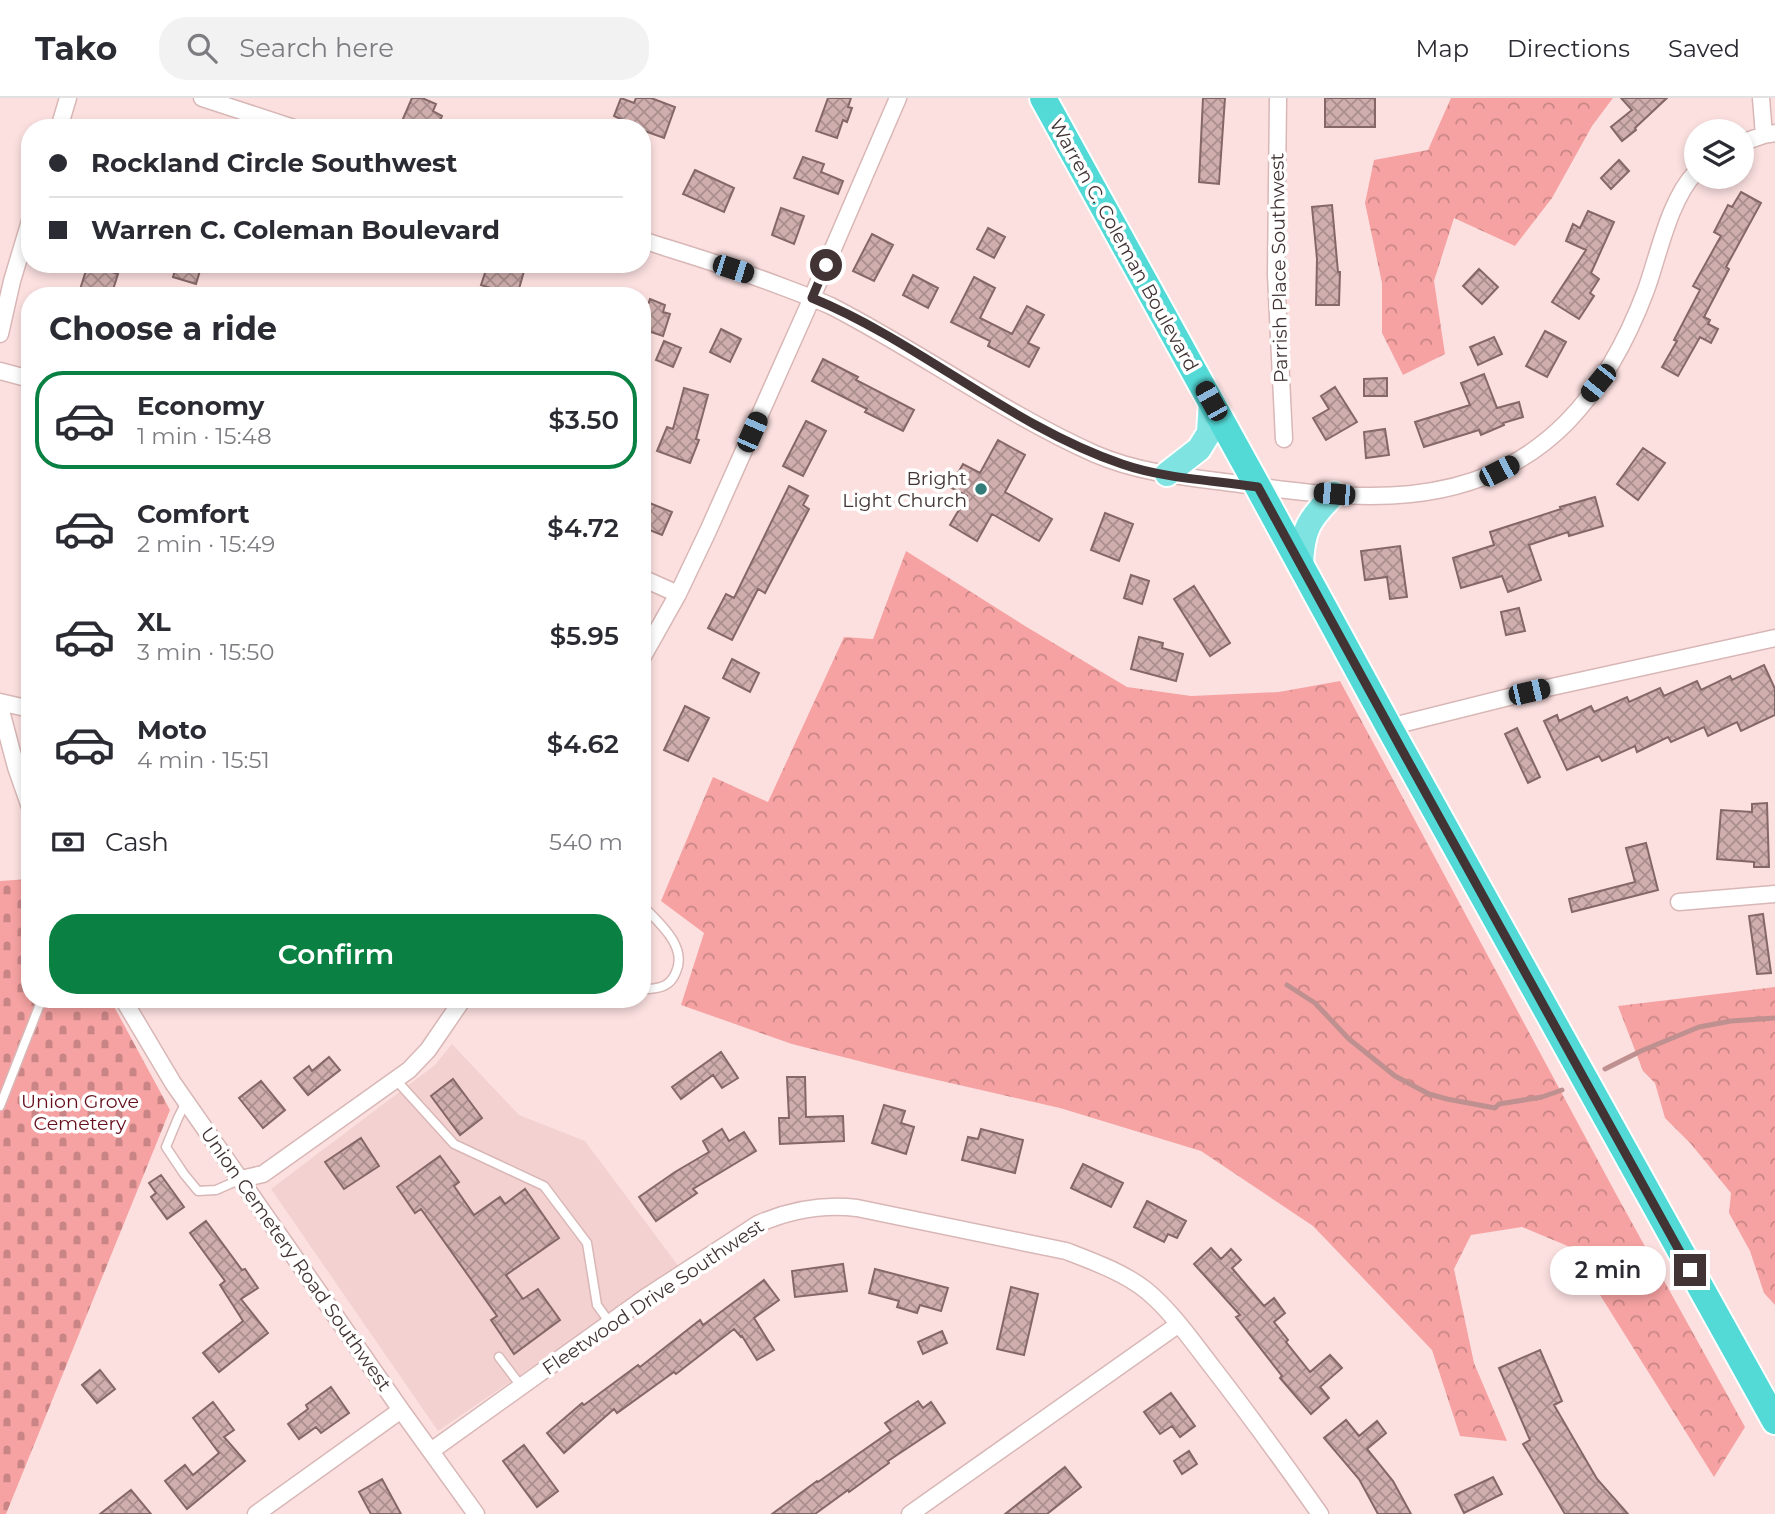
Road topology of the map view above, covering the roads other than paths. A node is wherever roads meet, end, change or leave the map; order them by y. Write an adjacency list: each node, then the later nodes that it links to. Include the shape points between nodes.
1 (68, 98): 7 (street)
2 (202, 98): 8 (street)
3 (898, 98): 13 (street)
4 (1043, 98): 17 (highway, Warren C. Coleman Boulevard)
5 (1278, 98): 18 (street, Parrish Place Southwest, via 1276,275)
6 (1761, 98): 9 (street)
7 (62, 119)
8 (266, 119)
9 (1769, 134)
10 (1684, 187): 21 (street, via 1623,344 1584,402 1538,448 1499,471 1431,492 1392,497)
11 (651, 243): 13 (street)
12 (21, 250): 14 (street)
13 (812, 298): 19 (street, via 902,344 1034,424 1105,458); 24 (street)
14 (0, 334)
15 (0, 370): 16 (street)
16 (21, 376)
17 (1211, 401): 19 (main road, via 1209,433 1199,449); 20 (highway, Warren C. Coleman Boulevard)
18 (1284, 439)
19 (1167, 474): 20 (street)
20 (1258, 487): 21 (street); 22 (highway, Warren C. Coleman Boulevard)
21 (1334, 494): 22 (main road, via 1309,522 1301,546)
22 (1301, 566): 29 (highway, Warren C. Coleman Boulevard)
23 (651, 582): 24 (street)
24 (678, 594): 26 (street)
25 (1775, 638): 29 (street)
26 (651, 642)
27 (0, 705): 28 (street); 30 (street)
28 (21, 708)
29 (1389, 727): 47 (highway, Warren C. Coleman Boulevard)
30 (21, 781)
31 (1775, 894): 32 (street)
32 (1679, 902)
33 (651, 914): 34 (lane, via 676,944 679,966 670,983)
34 (651, 989)
35 (38, 1008): 40 (lane)
36 (128, 1008): 39 (street, Union Cemetery Road Southwest)
37 (457, 1008): 38 (street, via 428,1050)
38 (396, 1080): 41 (street, via 264,1174); 42 (lane, via 454,1144 544,1186 587,1242 597,1305)
39 (186, 1102): 41 (street, Union Cemetery Road Southwest); 41 (lane, via 166,1147 184,1174 198,1191)
40 (0, 1106)
41 (241, 1180): 46 (street, Union Cemetery Road Southwest)
42 (610, 1323): 43 (street, Fleetwood Drive Southwest, via 758,1224 802,1209 839,1206 1066,1251 1132,1281); 45 (street, Fleetwood Drive Southwest)
43 (1179, 1324): 51 (street); 52 (street, Fleetwood Drive Southwest)
44 (499, 1357): 45 (lane)
45 (521, 1386): 48 (street, Fleetwood Drive Southwest)
46 (401, 1410): 48 (street, Union Cemetery Road Southwest); 49 (street)
47 (1775, 1421)
48 (430, 1451): 50 (street, Union Cemetery Road Southwest)
49 (256, 1514)
50 (476, 1514)
51 (910, 1514)
52 (1320, 1514)

